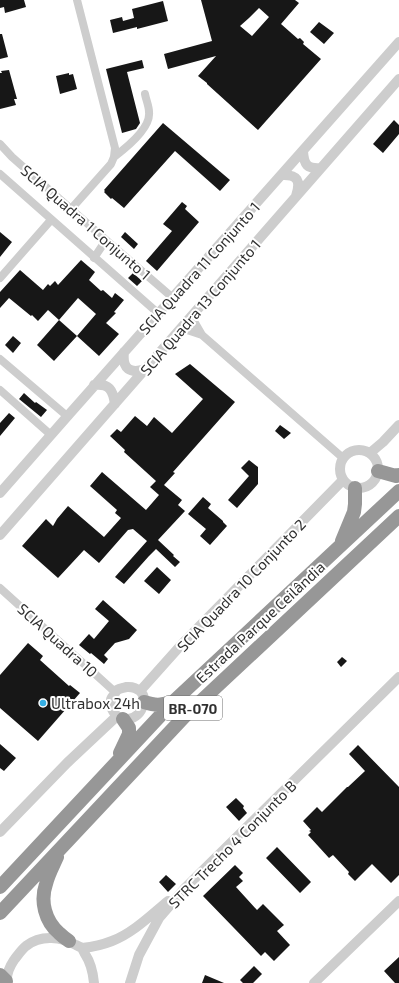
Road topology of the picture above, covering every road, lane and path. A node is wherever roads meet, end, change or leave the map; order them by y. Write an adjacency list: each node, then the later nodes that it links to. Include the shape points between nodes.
1 (77, 0): 7 (street, via 115,148)
2 (399, 42): 6 (street, SCIA Quadra 11 Conjunto 1)
3 (399, 79): 8 (street, SCIA Quadra 13 Conjunto 1)
4 (144, 94): 7 (street, via 150,112 149,120 145,128)
5 (0, 144): 12 (street, SCIA Quadra 1 Conjunto 1)
6 (303, 151): 8 (street, via 305,163 314,168); 10 (street, SCIA Quadra 11 Conjunto 1)
7 (114, 157): 12 (street, via 111,164)
8 (322, 168): 11 (street, SCIA Quadra 13 Conjunto 1)
9 (0, 174): 13 (street)
10 (281, 175): 11 (street, via 294,176 299,188); 17 (street, SCIA Quadra 11 Conjunto 1)
11 (296, 196): 19 (street, SCIA Quadra 13 Conjunto 1)
12 (71, 208): 14 (street, SCIA Quadra 1 Conjunto 1)
13 (51, 220): 15 (street); 16 (street)
14 (106, 240): 15 (street); 17 (street, SCIA Quadra 1 Conjunto 1)
15 (94, 258): 18 (street)
16 (0, 278)
17 (173, 298): 18 (street, SCIA Quadra 11 Conjunto 1)
18 (159, 314): 22 (street, SCIA Quadra 11 Conjunto 1)
19 (191, 316): 20 (street, SCIA Quadra 13 Conjunto 1); 21 (street)
20 (181, 328): 21 (street); 24 (street, SCIA Quadra 13 Conjunto 1)
21 (202, 335): 32 (street)
22 (124, 352): 24 (street, via 123,360 131,370); 25 (street, SCIA Quadra 11 Conjunto 1)
23 (0, 359): 28 (street)
24 (146, 369): 27 (street, SCIA Quadra 13 Conjunto 1)
25 (94, 385): 27 (street, via 107,386 112,391); 28 (street, SCIA Quadra 11 Conjunto 1)
26 (0, 390): 30 (street)
27 (115, 404): 39 (street, SCIA Quadra 13 Conjunto 1)
28 (67, 416): 30 (street, SCIA Quadra 11 Conjunto 1)
29 (399, 425): 31 (street)
30 (51, 435): 37 (street, SCIA Quadra 11 Conjunto 1)
31 (370, 453): 32 (street, via 354,450); 33 (street, via 375,458)
32 (343, 458): 35 (street, via 340,474)
33 (378, 471): 34 (highway); 35 (street, via 370,485 363,488)
34 (399, 475)
35 (349, 484): 40 (highway, via 355,504 354,512); 44 (street, SCIA Quadra 10 Conjunto 2, via 182,644)
36 (399, 491): 40 (highway, Estrada Parque Ceilândia / BR-070)
37 (0, 493)
38 (399, 516): 49 (highway, Estrada Parque Ceilândia / BR-070, via 184,716)
39 (0, 535)
40 (339, 547): 45 (highway, Estrada Parque Ceilândia / BR-070)
41 (0, 588): 43 (street, SCIA Quadra 10)
42 (399, 678): 51 (street, STRC Trecho 4 Conjunto B)
43 (115, 692): 44 (street, via 129,686 136,688); 46 (street, via 110,700 110,706)
44 (142, 697): 45 (highway, via 154,706); 46 (street, via 142,710 136,716 129,720)
45 (173, 702): 47 (highway, Estrada Parque Ceilândia / BR-070)
46 (120, 717): 47 (highway, via 129,728 128,734 120,753); 48 (street, via 67,763)
47 (106, 774): 50 (highway, Estrada Parque Ceilândia / BR-070)
48 (0, 832)
49 (63, 846): 53 (highway, Estrada Parque Ceilândia / BR-070); 54 (highway, via 45,885 43,903 49,921)
50 (0, 887)
51 (186, 888): 55 (street, via 125,935 101,945); 58 (street, STRC Trecho 4 Conjunto B, via 159,918 140,955)
52 (399, 901): 59 (street)
53 (0, 913)
54 (69, 941): 55 (street); 56 (street, via 44,938 26,946 11,965)
55 (82, 948): 57 (street, via 94,974)
56 (4, 981)
57 (94, 983)
58 (130, 983)
59 (314, 983)

